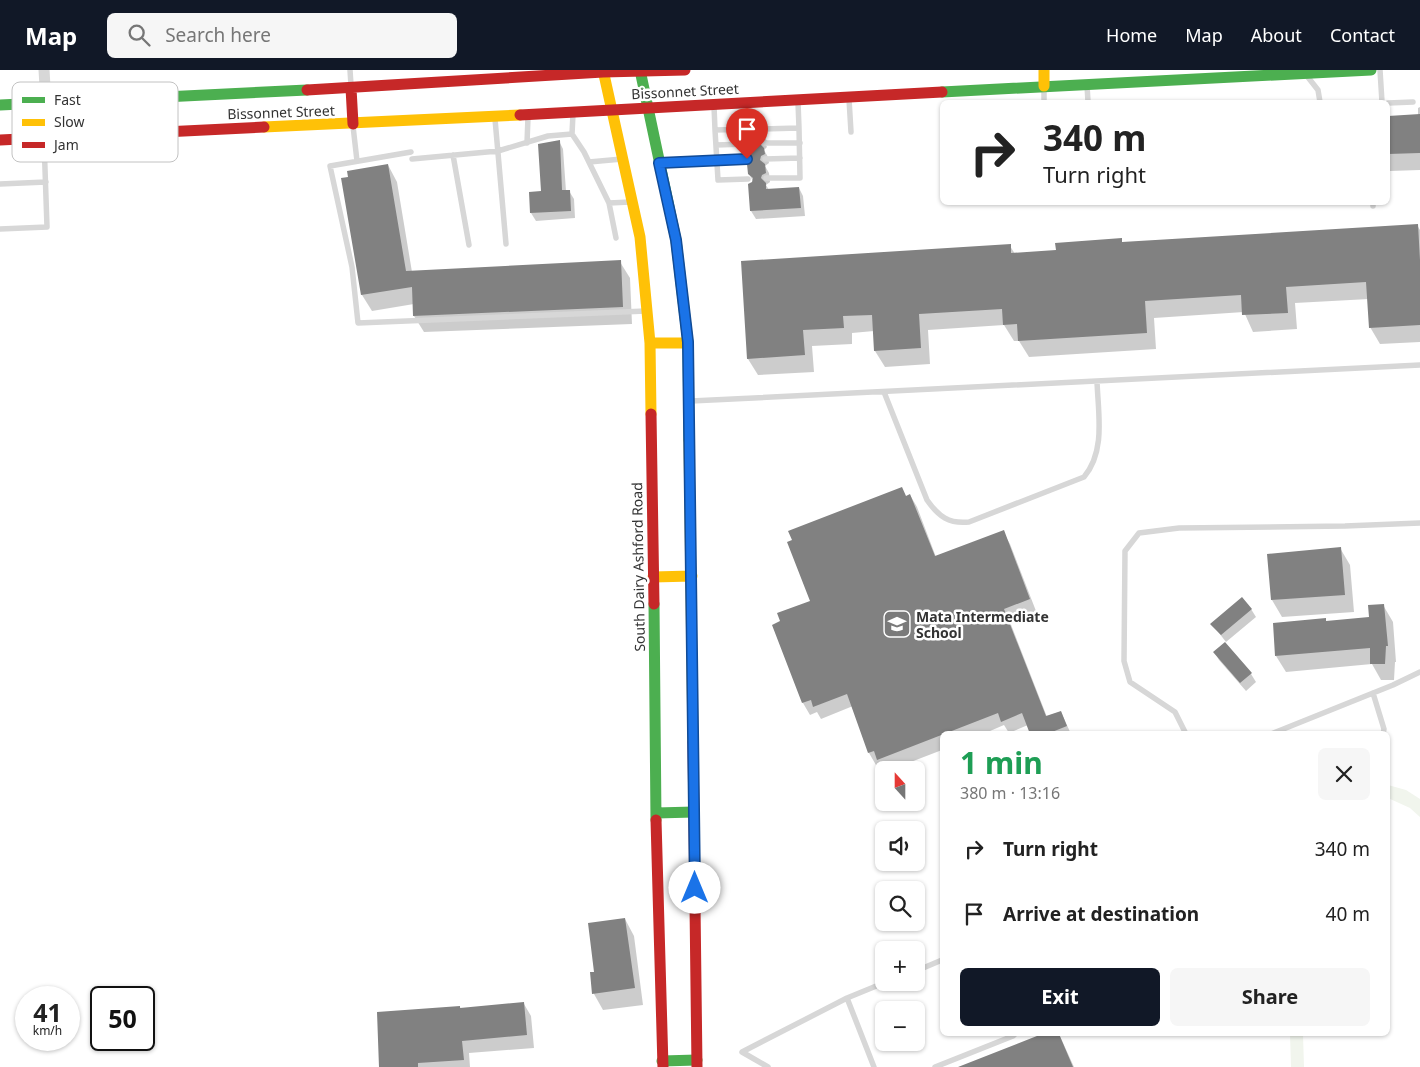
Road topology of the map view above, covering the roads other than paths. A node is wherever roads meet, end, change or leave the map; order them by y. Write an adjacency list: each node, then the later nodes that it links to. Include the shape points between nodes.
1 (350, 70): 12 (lane)
2 (685, 70): 7 (main road, Bissonnet Street)
3 (1044, 70): 11 (main road)
4 (1371, 70): 8 (main road, Bissonnet Street)
5 (1380, 70): 19 (lane)
6 (603, 71): 7 (main road, Bissonnet Street); 12 (main road, Bissonnet Street, via 442,79); 24 (main road, South Dairy Ashford Road)
7 (640, 71): 23 (main road)
8 (1304, 72): 9 (main road, Bissonnet Street); 18 (lane, via 1318,90)
9 (1266, 73): 10 (main road, Bissonnet Street)
10 (1087, 84): 11 (main road, Bissonnet Street); 17 (lane)
11 (1044, 86): 14 (main road, Bissonnet Street); 16 (lane)
12 (351, 88): 13 (main road, Bissonnet Street); 28 (main road)
13 (178, 96)
14 (849, 97): 15 (main road, Bissonnet Street); 32 (lane)
15 (798, 100): 22 (main road, Bissonnet Street); 29 (lane)
16 (1044, 100)
17 (1088, 100)
18 (1320, 100)
19 (1382, 100)
20 (1413, 102): 21 (lane)
21 (1390, 103)
22 (714, 104): 23 (main road, Bissonnet Street); 30 (lane)
23 (648, 108): 24 (main road, Bissonnet Street); 51 (main road)
24 (612, 110): 25 (main road, Bissonnet Street); 43 (main road, South Dairy Ashford Road)
25 (573, 112): 26 (main road, Bissonnet Street); 33 (lane)
26 (528, 115): 27 (main road, Bissonnet Street); 34 (lane)
27 (495, 116): 28 (main road, Bissonnet Street); 39 (lane)
28 (353, 124): 31 (main road, Bissonnet Street); 48 (lane)
29 (799, 128): 30 (lane); 35 (lane)
30 (715, 130): 38 (lane)
31 (178, 132)
32 (850, 132)
33 (572, 134): 34 (lane, via 548,136); 50 (lane)
34 (527, 143): 39 (lane)
35 (800, 143): 37 (lane); 42 (lane)
36 (746, 144): 38 (lane)
37 (764, 144)
38 (716, 146): 47 (lane)
39 (498, 151): 41 (lane); 60 (lane)
40 (411, 152): 48 (lane)
41 (453, 156): 46 (lane); 61 (lane)
42 (800, 158): 45 (lane); 52 (lane, via 800,178)
43 (622, 159): 50 (lane); 56 (main road, South Dairy Ashford Road)
44 (747, 159): 47 (lane)
45 (765, 159)
46 (412, 160)
47 (717, 160): 51 (lane); 53 (lane, via 718,180)
48 (357, 161): 62 (lane, via 330,166 352,267 358,323)
49 (45, 162): 54 (lane)
50 (589, 162): 57 (lane)
51 (659, 163): 64 (main road, via 676,240)
52 (766, 178)
53 (748, 179)
54 (46, 182): 55 (lane); 58 (lane, via 47,226)
55 (0, 184)
56 (632, 202): 57 (lane); 62 (main road, South Dairy Ashford Road, via 640,237)
57 (609, 203): 59 (lane)
58 (0, 228)
59 (616, 238)
60 (506, 244)
61 (469, 246)
62 (648, 310): 63 (main road, South Dairy Ashford Road)
63 (650, 342): 64 (main road); 71 (main road, South Dairy Ashford Road)
64 (688, 342): 68 (main road)
65 (1420, 365): 66 (lane)
66 (1097, 381): 67 (lane); 67 (lane, via 1099,439 1092,467 1084,476 970,522 957,524 935,512 927,500)
67 (884, 392): 68 (lane)
68 (689, 401): 70 (main road)
69 (1420, 522): 74 (lane, via 1179,528 1139,533 1125,551 1124,661 1130,682 1175,712)
70 (692, 576): 71 (main road); 77 (main road)
71 (653, 578): 78 (main road, South Dairy Ashford Road)
72 (1420, 672): 73 (lane)
73 (1373, 693): 75 (lane); 76 (lane)
74 (1184, 731)
75 (1278, 731)
76 (1384, 731)
77 (694, 812): 78 (main road); 84 (main road)
78 (656, 813): 85 (main road, South Dairy Ashford Road)
79 (940, 961): 80 (lane)
80 (925, 967)
81 (875, 987): 82 (lane)
82 (847, 998): 86 (lane, via 742,1052); 87 (lane)
83 (1013, 1036): 88 (lane)
84 (697, 1063): 85 (main road)
85 (663, 1064)
86 (768, 1067)
87 (874, 1067)
88 (935, 1067)

